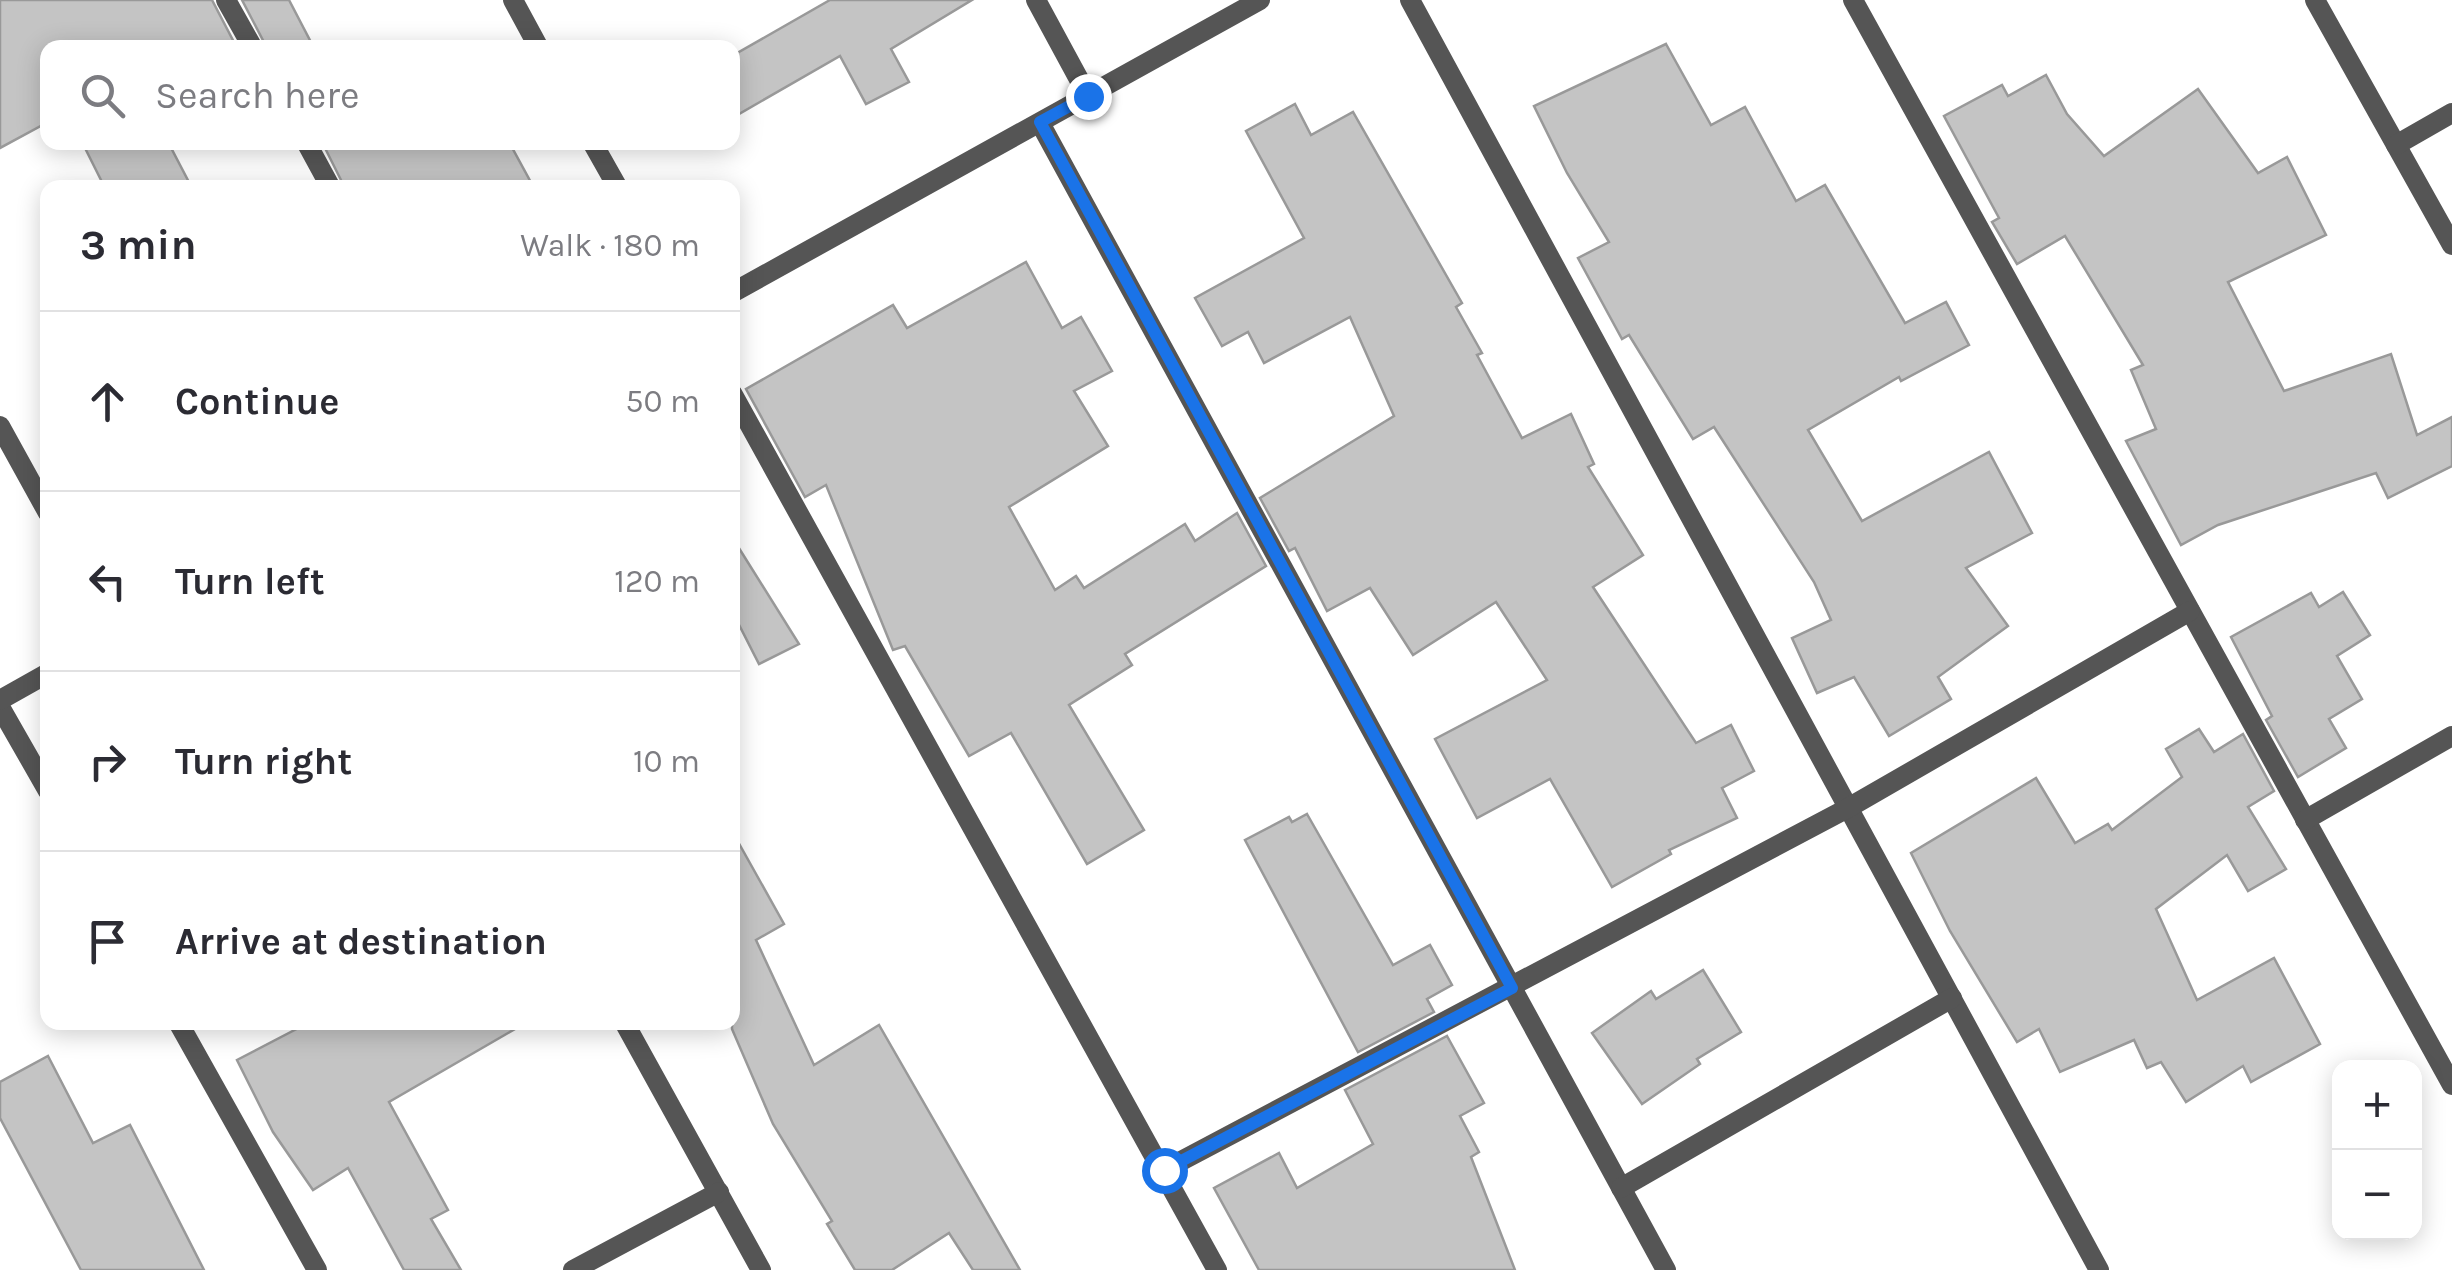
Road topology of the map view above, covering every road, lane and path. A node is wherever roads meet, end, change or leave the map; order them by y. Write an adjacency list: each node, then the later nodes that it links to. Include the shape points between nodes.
1 (226, 0): 8 (street)
2 (513, 0): 9 (street)
3 (1036, 0): 10 (street)
4 (1260, 0): 10 (street)
5 (1410, 0): 28 (street)
6 (1853, 0): 23 (street)
7 (2315, 0): 13 (street)
8 (248, 40)
9 (535, 40)
10 (1088, 96): 12 (street)
11 (2452, 113): 13 (street)
12 (1040, 122): 19 (street); 30 (street)
13 (2396, 145): 18 (street)
14 (311, 150): 16 (street)
15 (597, 150): 17 (street)
16 (327, 180)
17 (613, 180)
18 (2452, 246)
19 (740, 289)
20 (740, 407): 35 (street)
21 (0, 426): 22 (street)
22 (40, 498)
23 (2190, 611): 28 (street); 29 (street)
24 (40, 678): 25 (street)
25 (0, 703): 27 (street)
26 (2452, 736): 29 (street)
27 (40, 776)
28 (1848, 808): 30 (street); 31 (street)
29 (2306, 820): 34 (street)
30 (1512, 988): 35 (street); 36 (street)
31 (1952, 998): 36 (street); 43 (street)
32 (182, 1030): 38 (street)
33 (628, 1030): 37 (street)
34 (2452, 1085)
35 (1164, 1170): 41 (street)
36 (1621, 1188): 42 (street)
37 (718, 1192): 39 (street); 40 (street)
38 (317, 1270)
39 (573, 1270)
40 (760, 1270)
41 (1217, 1270)
42 (1666, 1270)
43 (2099, 1270)

